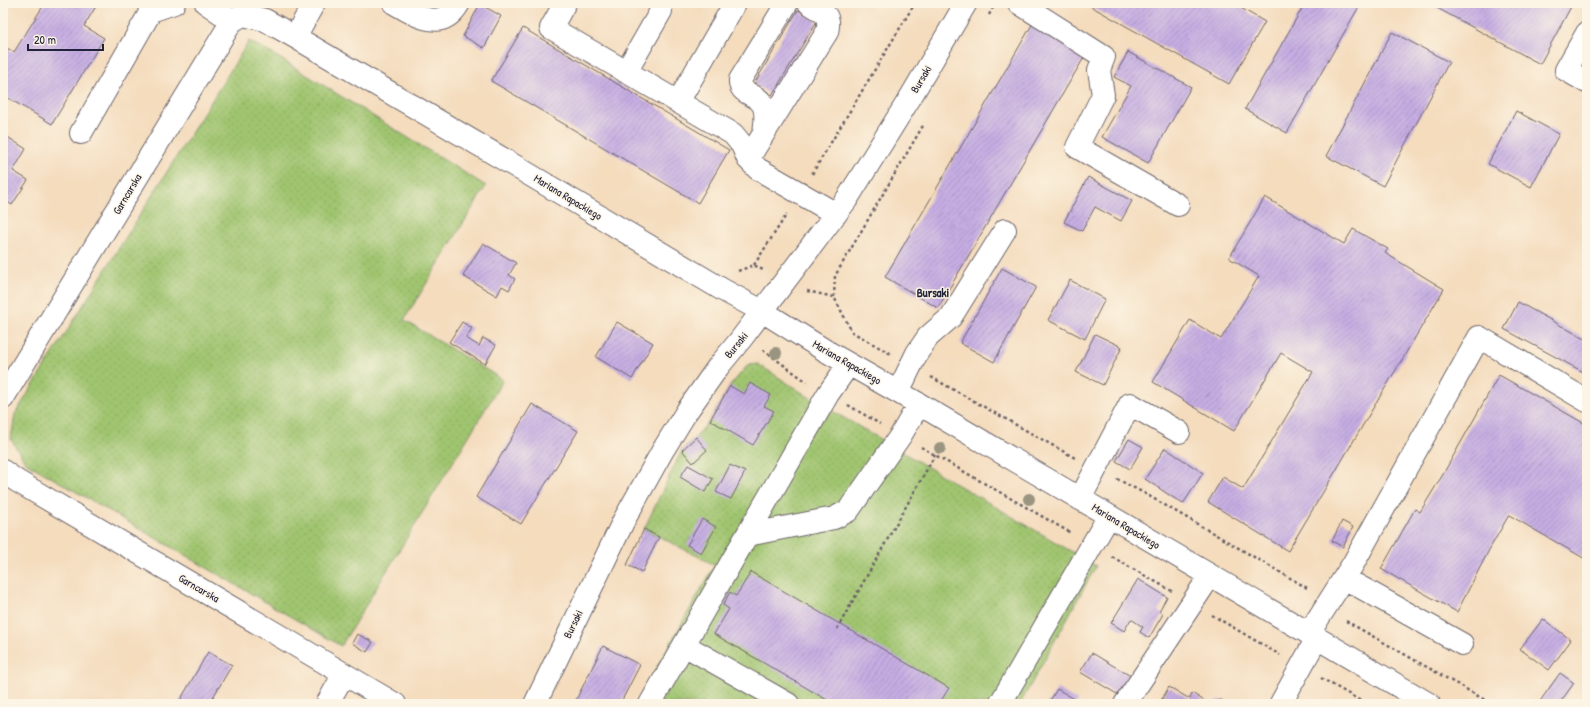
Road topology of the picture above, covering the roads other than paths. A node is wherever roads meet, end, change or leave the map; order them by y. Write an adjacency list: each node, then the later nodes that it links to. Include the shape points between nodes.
1 (174, 3): 13 (street)
2 (206, 3): 14 (street)
3 (314, 3): 16 (street)
4 (394, 3): 5 (street, via 422,18 436,20 449,16)
5 (459, 3)
6 (565, 3): 17 (street, via 551,28)
7 (735, 3): 19 (street)
8 (787, 3): 21 (street, via 740,80 743,89 761,101 764,107)
9 (809, 3): 21 (street, via 828,18 827,32)
10 (966, 3): 24 (street, Bursaki, via 910,98)
11 (1019, 3): 23 (street, via 1104,56 1099,70 1103,95 1077,146)
12 (658, 6): 17 (street)
13 (150, 7): 20 (street)
14 (232, 21): 16 (street, Mariana Rapackiego, via 243,15 265,20); 29 (street, Garncarska)
15 (1587, 33): 18 (street, via 1566,70)
16 (295, 37): 26 (street, Mariana Rapackiego, via 722,290)
17 (626, 72): 19 (street)
18 (1587, 82)
19 (678, 102): 22 (street, via 733,134 742,145)
20 (81, 133)
21 (764, 133): 22 (street)
22 (748, 159): 24 (street, via 758,169)
23 (1178, 205)
24 (836, 214): 26 (street, Bursaki)
25 (1005, 230): 28 (street, via 951,317 928,337)
26 (762, 311): 27 (street, Mariana Rapackiego); 46 (street, Bursaki, via 718,367 663,450 624,520)
27 (849, 364): 28 (street, Mariana Rapackiego); 36 (street, via 828,394)
28 (898, 392): 31 (street, Mariana Rapackiego)
29 (3, 398)
30 (1587, 401): 38 (street, via 1479,338)
31 (919, 404): 34 (street, Mariana Rapackiego); 36 (street, via 901,435 848,511 834,518)
32 (1179, 432): 34 (street, via 1130,404)
33 (3, 471): 42 (street, Garncarska)
34 (1080, 499): 35 (street, Mariana Rapackiego)
35 (1109, 516): 37 (street, Mariana Rapackiego); 49 (street)
36 (747, 535): 41 (street)
37 (1210, 576): 39 (street, Mariana Rapackiego); 50 (street)
38 (1344, 578): 39 (street); 40 (street)
39 (1313, 636): 43 (street, via 1301,667); 51 (street, Mariana Rapackiego)
40 (1462, 644)
41 (684, 645): 47 (street); 48 (street)
42 (344, 674): 44 (street); 45 (street, Garncarska)
43 (1281, 703)
44 (326, 704)
45 (395, 704)
46 (535, 704)
47 (650, 704)
48 (788, 704)
49 (1000, 704)
50 (1125, 704)
51 (1429, 704)

